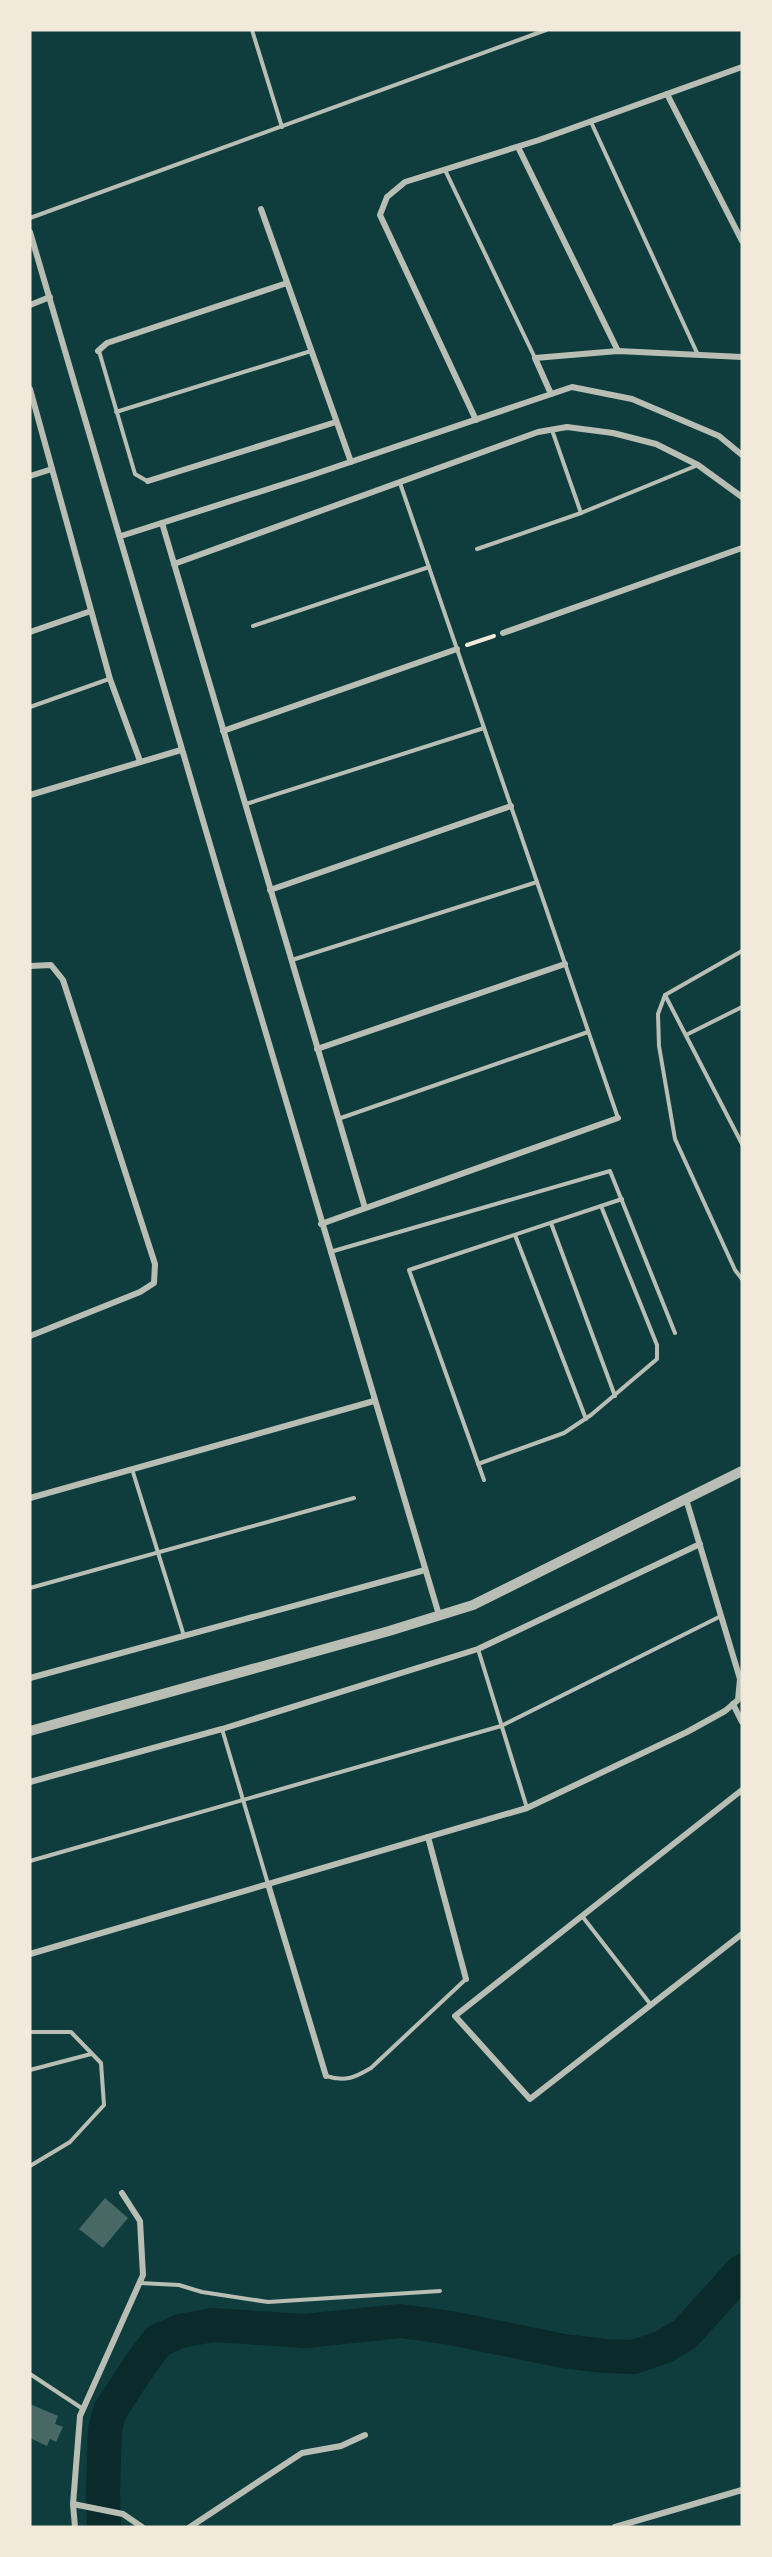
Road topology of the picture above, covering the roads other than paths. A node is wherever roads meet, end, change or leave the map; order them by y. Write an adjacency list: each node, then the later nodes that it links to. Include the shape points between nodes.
1 (252, 30): 6 (lane)
2 (546, 30): 6 (lane)
3 (742, 67): 4 (street)
4 (667, 94): 5 (street); 12 (street)
5 (591, 122): 7 (street); 19 (lane)
6 (282, 127): 10 (lane)
7 (518, 147): 8 (street); 18 (street)
8 (444, 169): 21 (lane); 25 (street, via 405,182 387,197 380,215)
9 (261, 210): 13 (street)
10 (30, 218)
11 (30, 232): 14 (street)
12 (742, 241)
13 (287, 283): 16 (street, via 107,343); 17 (street)
14 (50, 297): 15 (street); 38 (street)
15 (30, 305)
16 (99, 351): 24 (lane)
17 (311, 351): 24 (lane); 26 (street)
18 (618, 351): 19 (street); 21 (street)
19 (698, 355): 20 (street)
20 (742, 357)
21 (535, 358): 23 (street)
22 (30, 389): 31 (street)
23 (551, 394): 25 (street); 28 (street, via 572,387 632,399 719,436)
24 (116, 412): 33 (lane, via 135,474)
25 (476, 420): 29 (street)
26 (336, 423): 29 (street); 33 (street)
27 (552, 430): 30 (street, via 567,427 613,433 656,444); 34 (street); 36 (lane)
28 (742, 454)
29 (351, 462): 37 (street)
30 (698, 465): 35 (street); 36 (lane)
31 (52, 469): 32 (street); 43 (street)
32 (30, 476)
33 (148, 481)
34 (399, 482): 41 (street); 42 (lane)
35 (742, 496)
36 (581, 513): 40 (lane)
37 (162, 523): 38 (street); 41 (street)
38 (121, 536): 52 (street)
39 (742, 548): 46 (street)
40 (477, 549)
41 (174, 564): 51 (street)
42 (429, 567): 44 (lane); 47 (lane)
43 (91, 611): 45 (street); 48 (street)
44 (253, 626)
45 (30, 632)
46 (503, 633)
47 (457, 649): 50 (lane); 51 (street)
48 (110, 679): 49 (lane); 53 (street)
49 (30, 707)
50 (484, 728): 55 (lane); 56 (lane)
51 (223, 731): 55 (street)
52 (181, 750): 53 (street); 75 (street)
53 (140, 761): 54 (street)
54 (30, 795)
55 (245, 805): 58 (street)
56 (511, 806): 57 (lane); 58 (street)
57 (537, 882): 60 (lane); 61 (lane)
58 (270, 890): 60 (street)
59 (742, 951): 63 (lane)
60 (291, 961): 67 (street)
61 (565, 964): 65 (lane); 67 (street)
62 (30, 966): 80 (street, via 51,965 63,980 155,1264 154,1283 140,1292)
63 (665, 995): 66 (lane); 78 (lane, via 658,1014 659,1046 675,1139)
64 (742, 1007): 66 (lane)
65 (588, 1032): 68 (lane); 69 (lane)
66 (686, 1035): 70 (lane)
67 (317, 1049): 69 (street)
68 (618, 1118): 73 (street)
69 (338, 1119): 73 (street)
70 (742, 1144)
71 (622, 1199): 72 (lane); 77 (lane, via 610,1171); 79 (lane)
72 (601, 1206): 74 (lane); 81 (lane, via 657,1345 657,1359)
73 (365, 1208): 75 (street)
74 (551, 1223): 76 (lane); 81 (lane)
75 (321, 1224): 77 (street)
76 (515, 1235): 83 (lane); 84 (lane, via 409,1270)
77 (330, 1252): 82 (street)
78 (742, 1280)
79 (675, 1333)
80 (30, 1336)
81 (615, 1396): 83 (lane)
82 (374, 1401): 85 (street); 93 (street)
83 (586, 1419): 84 (lane, via 564,1433)
84 (478, 1464): 87 (lane)
85 (132, 1469): 88 (street); 92 (lane)
86 (742, 1471): 90 (street)
87 (484, 1480)
88 (30, 1498)
89 (354, 1498): 92 (lane)
90 (687, 1499): 91 (street); 95 (street, via 473,1605)
91 (700, 1544): 96 (street); 98 (street)
92 (157, 1553): 94 (lane); 97 (lane)
93 (425, 1570): 95 (street); 97 (street)
94 (30, 1588)
95 (439, 1615): 104 (street)
96 (722, 1616): 100 (street, via 740,1679 738,1700); 102 (lane)
97 (184, 1636): 99 (street)
98 (478, 1648): 102 (lane); 103 (street)
99 (30, 1677)
100 (733, 1704): 101 (street); 108 (street, via 687,1732)
101 (742, 1722)
102 (501, 1726): 107 (lane); 108 (lane)
103 (222, 1729): 105 (street); 107 (lane)
104 (30, 1731)
105 (30, 1782)
106 (742, 1790): 112 (street)
107 (244, 1802): 110 (lane); 111 (lane)
108 (526, 1808): 109 (street)
109 (428, 1837): 111 (street); 115 (street)
110 (30, 1862)
111 (268, 1884): 114 (street); 120 (street)
112 (582, 1916): 116 (lane); 116 (street, via 455,2016 530,2099)
113 (742, 1934): 116 (street)
114 (30, 1954)
115 (466, 1978): 120 (lane, via 371,2068 352,2079)
116 (651, 2005)
117 (30, 2032): 118 (lane, via 71,2032)
118 (92, 2054): 119 (lane); 121 (lane, via 101,2063 104,2104 70,2142)
119 (30, 2070)
120 (326, 2076)
121 (30, 2166)
122 (122, 2193): 123 (street, via 140,2221 143,2275)
123 (139, 2283): 124 (lane, via 179,2285 268,2302); 126 (street)
124 (440, 2291)
125 (30, 2374): 126 (lane)
126 (84, 2409): 129 (street, via 80,2416)
127 (365, 2435): 132 (street, via 341,2446 302,2453)
128 (742, 2490): 133 (street)
129 (73, 2504): 130 (street); 131 (street, via 123,2514)
130 (75, 2527)
131 (142, 2527)
132 (190, 2527)
133 (615, 2527)

